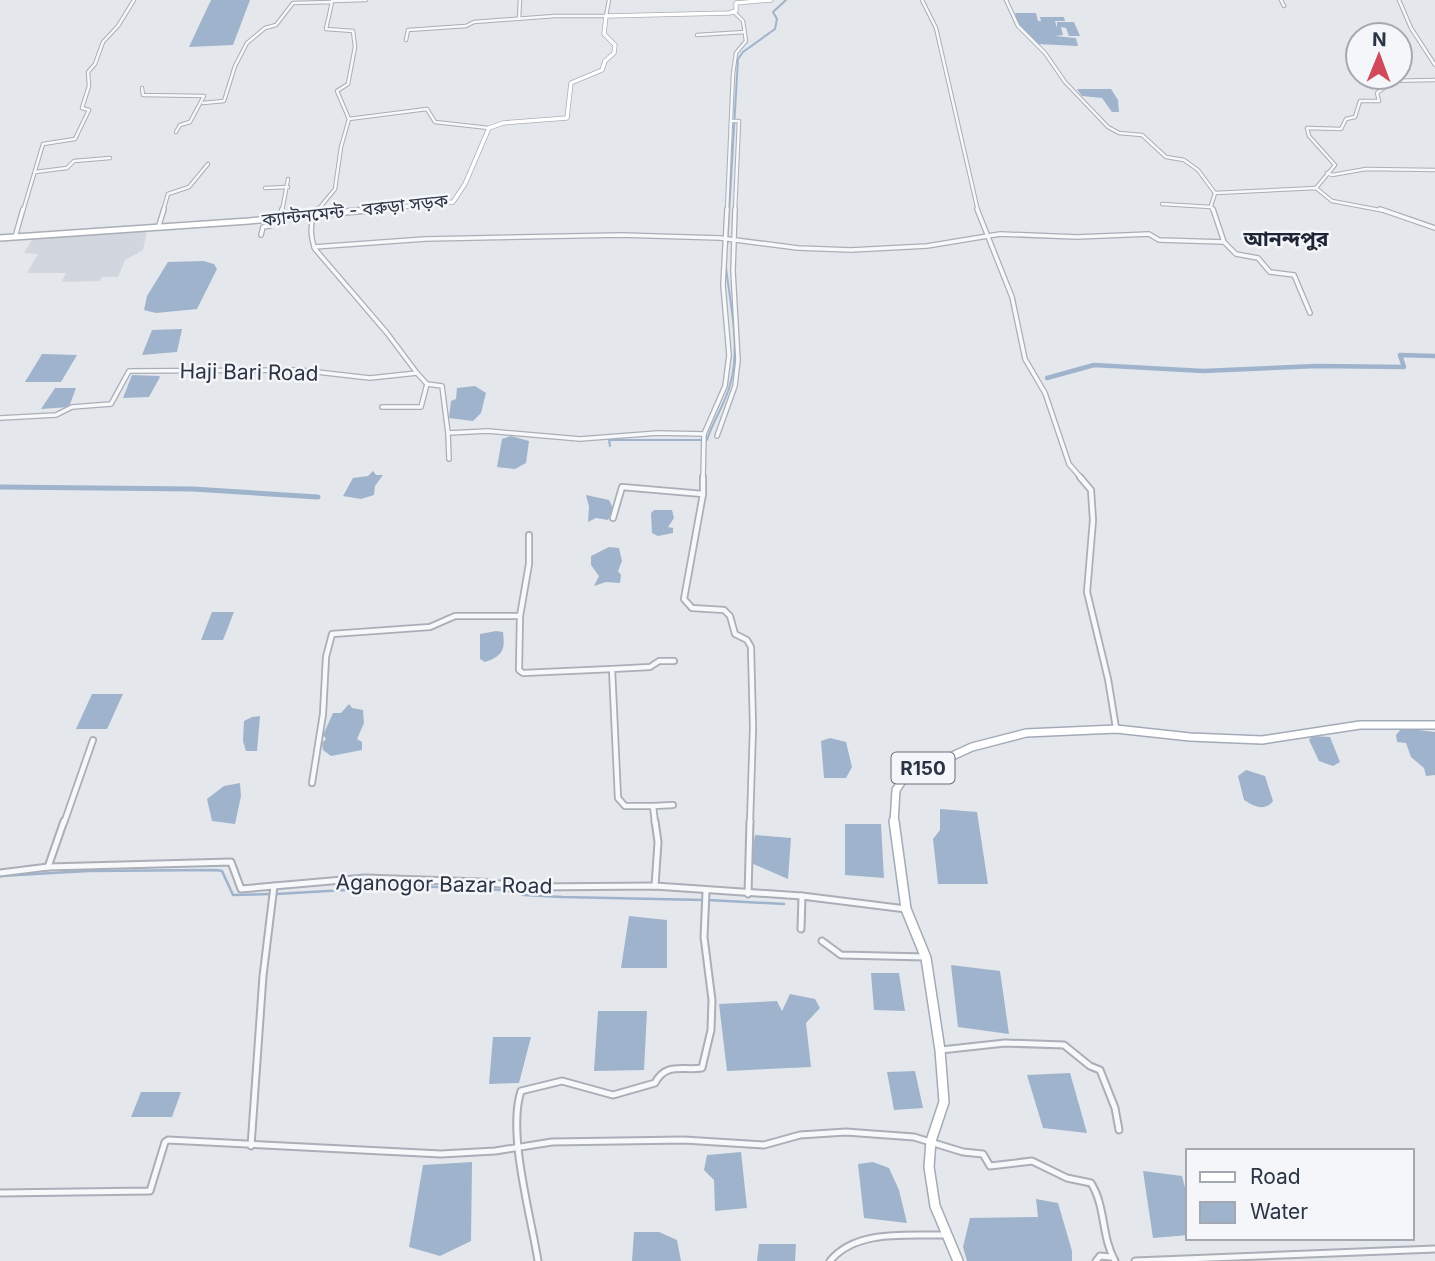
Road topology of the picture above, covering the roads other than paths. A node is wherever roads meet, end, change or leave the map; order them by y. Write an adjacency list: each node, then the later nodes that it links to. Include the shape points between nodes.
1 (134, 0): 32 (street, via 103,42 88,72 82,108 89,110 87,118 74,140 43,144)
2 (366, 0): 12 (street)
3 (520, 0): 17 (street)
4 (610, 0): 16 (street)
5 (731, 0): 13 (street)
6 (771, 0): 13 (main road)
7 (922, 0): 47 (street, via 936,28 980,220)
8 (1006, 0): 38 (street, via 1018,26 1108,127 1142,135 1166,157 1184,160 1198,170)
9 (1281, 0): 14 (street)
10 (1399, 0): 21 (street)
11 (299, 1): 12 (street); 24 (street, via 276,25 263,26 244,47 224,101)
12 (332, 1): 25 (street, via 325,27 353,31 348,84 336,95)
13 (736, 4): 15 (main road)
14 (1284, 6)
15 (734, 12): 16 (main road); 18 (street, via 741,16)
16 (606, 16): 17 (street); 27 (main road, via 604,34 615,45 614,53 603,70 572,83 567,118)
17 (519, 19): 20 (street, via 410,30)
18 (745, 32): 19 (street); 26 (street, via 746,41 736,52 734,63)
19 (697, 35)
20 (406, 40)
21 (1435, 65)
22 (1435, 80): 33 (street, via 1383,81 1385,87 1377,93 1379,101 1360,101 1355,117 1346,119 1341,129 1307,128 1335,165)
23 (142, 88): 24 (street, via 143,96 204,96)
24 (203, 103): 28 (street)
25 (349, 119): 27 (street, via 427,108 435,122); 41 (street, via 335,189)
26 (734, 121): 50 (street); 50 (street)
27 (489, 128): 41 (main road, ক্যান্টনমেন্ট - বরুড়া সড়ক, via 453,202)
28 (176, 132)
29 (110, 158): 32 (street, via 74,161 67,168)
30 (208, 164): 44 (street, via 189,187 168,194)
31 (1435, 170): 33 (street, via 1405,166)
32 (36, 172): 48 (street)
33 (1327, 173): 37 (street)
34 (288, 179): 35 (street)
35 (288, 187): 36 (street); 42 (street)
36 (265, 188)
37 (1316, 188): 38 (street); 45 (street, via 1332,201 1380,209)
38 (1214, 193): 40 (street)
39 (1162, 204): 40 (street)
40 (1212, 207): 51 (street)
41 (314, 214): 42 (main road, ক্যান্টনমেন্ট - বরুড়া সড়ক); 52 (street, via 310,237)
42 (281, 216): 43 (main road, ক্যান্টনমেন্ট - বরুড়া সড়ক)
43 (273, 218): 44 (main road, ক্যান্টনমেন্ট - বরুড়া সড়ক); 46 (street)
44 (159, 225): 48 (main road, ক্যান্টনমেন্ট - বরুড়া সড়ক)
45 (1435, 228)
46 (261, 234)
47 (989, 235): 50 (street, via 927,246 851,250); 51 (street, via 1149,234 1159,240); 69 (street, via 1012,297 1025,359 1045,393 1069,464 1091,490 1087,592)
48 (15, 237): 49 (main road, ক্যান্টনমেন্ট - বরুড়া সড়ক)
49 (0, 239)
50 (729, 240): 52 (street, via 542,235); 59 (street, via 738,360 735,386); 60 (street, via 723,285 729,355 725,386)
51 (1224, 242): 53 (street, via 1230,253 1256,257 1270,272 1294,275)
52 (314, 247): 54 (street)
53 (1310, 313)
54 (417, 373): 55 (street); 57 (street, Haji Bari Road, via 370,377 288,370 129,371 111,404 72,408 56,415)
55 (427, 384): 56 (street, via 421,407); 58 (street, via 442,386)
56 (382, 407)
57 (0, 418)
58 (448, 433): 60 (street, via 488,431 580,439 658,433); 61 (street)
59 (717, 436)
60 (704, 437): 62 (street)
61 (449, 459)
62 (703, 494): 63 (street, via 621,487); 78 (street, via 684,599 692,608 724,610 735,634 751,647)
63 (613, 518)
64 (529, 535): 65 (street)
65 (520, 616): 67 (street, via 521,672); 71 (street, via 456,616 430,627 331,635)
66 (674, 661): 67 (street)
67 (612, 668): 73 (street, via 618,799 625,806)
68 (1435, 725): 69 (main road, R150, via 1360,724 1262,740)
69 (1116, 729): 81 (main road, R150, via 1002,737 904,778 896,790 893,816)
70 (93, 740): 74 (street)
71 (312, 783)
72 (673, 805): 73 (street)
73 (653, 806): 76 (street)
74 (48, 867): 75 (street, Aganogor Bazar Road); 77 (street, Aganogor Bazar Road, via 231,862 241,889)
75 (0, 873)
76 (655, 886): 77 (street, Aganogor Bazar Road, via 531,887 365,878); 79 (street, Aganogor Bazar Road)
77 (274, 888): 88 (street, via 262,976)
78 (748, 894): 79 (street, Aganogor Bazar Road); 80 (street, Aganogor Bazar Road)
79 (706, 896): 89 (street, via 704,936 712,1000 702,1068 669,1067 659,1073 655,1083 610,1095 561,1081 530,1086 517,1097)
80 (802, 896): 81 (street, Aganogor Bazar Road); 82 (street)
81 (906, 909): 84 (main road, R150)
82 (801, 929)
83 (822, 941): 84 (street, via 841,955)
84 (926, 958): 85 (main road, R150)
85 (940, 1050): 86 (street, via 1015,1043 1064,1045 1100,1070 1113,1099); 87 (main road, R150, via 944,1102)
86 (1119, 1130)
87 (931, 1141): 89 (street, via 875,1131 795,1136 764,1145 671,1140); 91 (main road, R150, via 929,1167); 93 (street, via 971,1155 985,1155 990,1166 1032,1161 1091,1183 1099,1198)
88 (251, 1146): 89 (street, via 440,1154); 90 (street, via 169,1140 146,1192)
89 (519, 1147): 94 (street)
90 (0, 1193)
91 (945, 1235): 95 (street, via 877,1237 841,1247); 96 (main road, R150)
92 (1435, 1249): 98 (street)
93 (1113, 1259): 97 (street, via 1100,1256)
94 (538, 1261)
95 (830, 1261)
96 (958, 1261)
97 (1096, 1261)
98 (1135, 1261)

